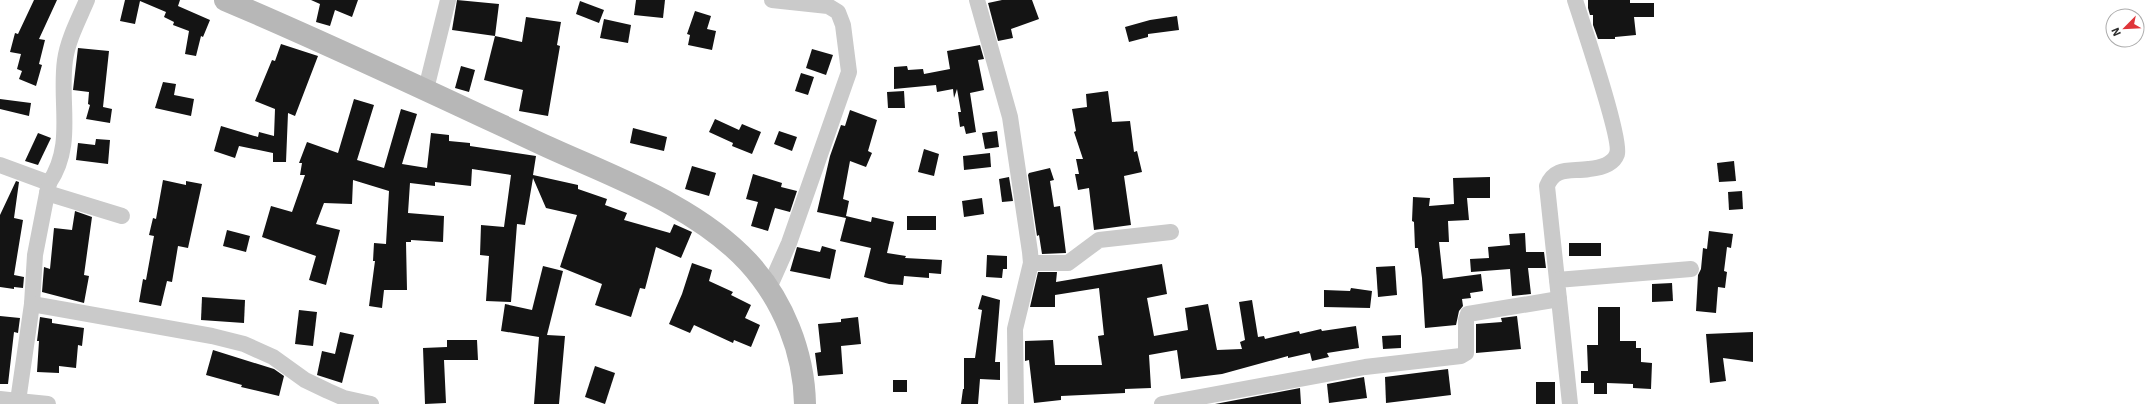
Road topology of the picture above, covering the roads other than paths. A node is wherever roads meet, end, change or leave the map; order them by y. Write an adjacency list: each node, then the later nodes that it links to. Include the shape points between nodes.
1 (87, 0): 9 (street, via 68,46 65,61 64,152 59,169)
2 (225, 0): 7 (street)
3 (448, 0): 7 (street)
4 (772, 0): 15 (street, via 828,6 838,12 843,25 849,72 789,243)
5 (977, 0): 12 (street, via 1010,117)
6 (1575, 0): 14 (street, via 1603,89 1618,153 1604,166 1559,172 1551,176 1547,186)
7 (426, 89): 15 (street, via 646,191 707,227 728,243)
8 (0, 165): 9 (street)
9 (48, 188): 10 (street); 17 (street, via 35,255)
10 (122, 216)
11 (1172, 232): 12 (street, via 1099,240 1068,263)
12 (1031, 263): 24 (street, via 1015,329)
13 (1691, 269): 14 (street)
14 (1557, 280): 16 (street)
15 (769, 288): 23 (street, via 784,314 794,339 802,369)
16 (1559, 299): 19 (street, via 1468,314 1466,352 1461,356 1365,367); 26 (street)
17 (32, 304): 20 (street); 22 (street, via 244,344 273,357 305,380 328,391 344,398)
18 (0, 398): 20 (street)
19 (1225, 398): 25 (street)
20 (18, 403): 21 (street)
21 (48, 404)
22 (371, 404)
23 (805, 404)
24 (1016, 404)
25 (1162, 404)
26 (1570, 404)

